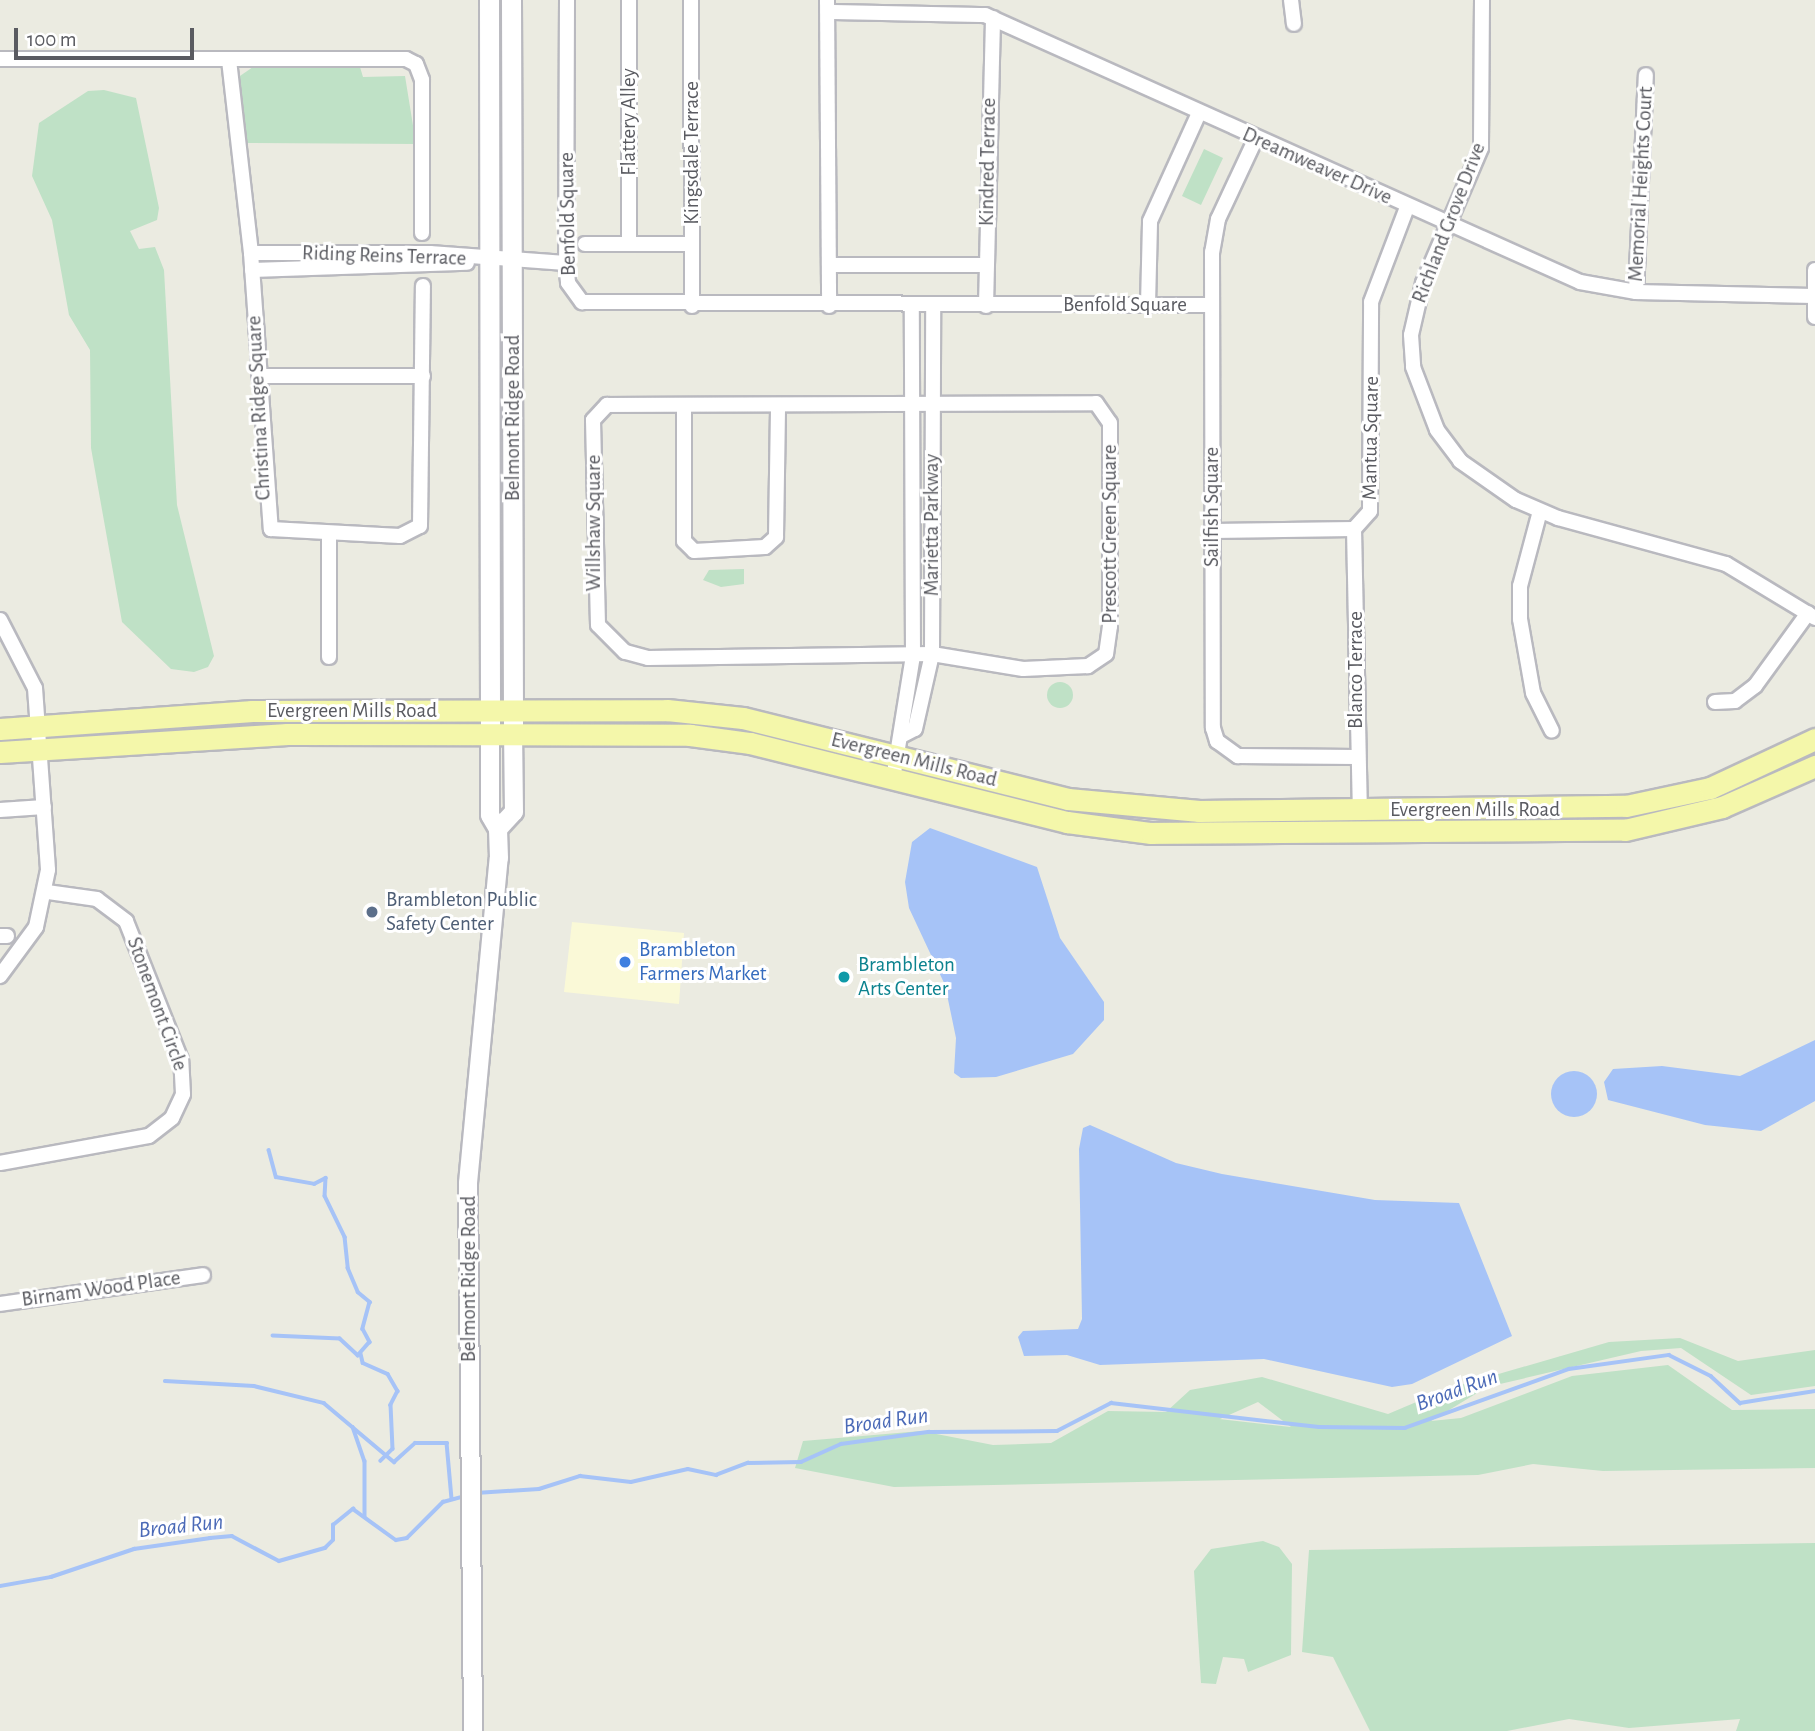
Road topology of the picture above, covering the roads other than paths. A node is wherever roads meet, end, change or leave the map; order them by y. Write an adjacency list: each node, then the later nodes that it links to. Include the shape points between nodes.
1 (489, 0): 23 (main road, Belmont Ridge Road)
2 (511, 0): 24 (main road, Belmont Ridge Road)
3 (567, 0): 25 (street, Benfold Square)
4 (629, 0): 19 (street, Flattery Alley)
5 (691, 0): 21 (street, Kingsdale Terrace)
6 (1291, 0): 10 (street)
7 (1482, 0): 17 (street, Richland Grove Drive, via 1481,148)
8 (827, 6): 9 (street, Dreamweaver Drive, via 966,12); 26 (street)
9 (993, 18): 14 (street, Dreamweaver Drive); 27 (street, Kindred Terrace)
10 (1294, 24)
11 (0, 59): 12 (street)
12 (229, 60): 18 (street, via 406,59 416,64 422,80); 22 (street, Christina Ridge Square)
13 (1646, 75): 31 (street, Memorial Heights Court)
14 (1199, 113): 15 (street, Dreamweaver Drive); 33 (street, via 1150,221)
15 (1256, 138): 16 (street, Dreamweaver Drive); 34 (street, Sailfish Square, via 1218,219)
16 (1407, 207): 17 (street, Dreamweaver Drive); 48 (street, Mantua Square, via 1373,289 1372,499)
17 (1448, 225): 31 (street, Dreamweaver Drive, via 1580,282); 47 (street, Richland Grove Drive, via 1423,283 1411,335 1423,401 1460,461)
18 (422, 233)
19 (629, 243): 20 (street); 21 (street)
20 (585, 244)
21 (692, 244): 35 (street, Kingsdale Terrace)
22 (251, 253): 23 (street, Riding Reins Terrace); 28 (street, Christina Ridge Square)
23 (489, 260): 24 (street); 28 (street, Riding Reins Terrace, via 429,267); 57 (main road, Belmont Ridge Road)
24 (513, 260): 25 (street); 58 (main road, Belmont Ridge Road)
25 (566, 263): 35 (street, Benfold Square, via 568,283 582,302)
26 (829, 265): 27 (street); 36 (street)
27 (986, 265): 39 (street, Kindred Terrace)
28 (252, 270): 41 (street, Christina Ridge Square)
29 (1815, 270): 32 (street)
30 (423, 286): 42 (street, Christina Ridge Square)
31 (1636, 292): 32 (street, Dreamweaver Drive)
32 (1813, 296): 40 (street)
33 (1148, 305): 34 (street, Benfold Square); 39 (street, Benfold Square)
34 (1211, 305): 49 (street, Sailfish Square)
35 (692, 306): 36 (street, Benfold Square)
36 (829, 306): 37 (street, Benfold Square)
37 (912, 306): 38 (street, Benfold Square); 43 (street, Marietta Parkway)
38 (933, 306): 39 (street, Benfold Square); 44 (street, Marietta Parkway)
39 (986, 306)
40 (1815, 317)
41 (259, 376): 42 (street); 50 (street, Christina Ridge Square, via 265,522 279,534)
42 (423, 376): 50 (street, Christina Ridge Square, via 421,526 400,536)
43 (914, 404): 44 (street, Willshaw Square); 46 (street, Willshaw Square); 54 (street, Marietta Parkway)
44 (932, 404): 53 (street, Marietta Parkway); 53 (street, Prescott Green Square, via 1096,403 1107,412 1110,626 1106,653 1076,668 1023,668)
45 (684, 405): 46 (street, Willshaw Square); 46 (street, via 684,541 694,551 765,547 776,537); 54 (street, Willshaw Square, via 607,405 595,415 594,607 610,641 648,659)
46 (778, 405)
47 (1541, 511): 51 (street, Richland Grove Drive, via 1726,564); 61 (street, via 1520,586 1520,619 1533,693)
48 (1354, 530): 49 (street, Mantua Square); 68 (street, Blanco Terrace)
49 (1213, 531): 68 (street, Sailfish Square, via 1217,741 1238,757)
50 (329, 535): 55 (street)
51 (1812, 615): 56 (street, via 1755,687 1735,701)
52 (0, 620): 59 (street, via 35,688)
53 (932, 654): 54 (street, Willshaw Square); 65 (street, Marietta Parkway, via 915,729)
54 (913, 655): 65 (street, Marietta Parkway, via 898,723)
55 (330, 657)
56 (1715, 702)
57 (490, 710): 58 (main road, Evergreen Mills Road); 59 (main road, Evergreen Mills Road, via 252,711); 62 (main road, Belmont Ridge Road)
58 (512, 710): 63 (main road, Belmont Ridge Road); 65 (main road, Evergreen Mills Road, via 714,714)
59 (38, 727): 60 (main road, Evergreen Mills Road); 66 (street)
60 (0, 729)
61 (1552, 732)
62 (490, 733): 63 (main road, Evergreen Mills Road); 66 (main road, Evergreen Mills Road, via 287,734); 74 (street, Belmont Ridge Road, via 490,815)
63 (513, 733): 70 (main road, Evergreen Mills Road, via 690,735); 74 (street, Belmont Ridge Road, via 514,812)
64 (1815, 739): 73 (main road, Evergreen Mills Road, via 1754,771 1653,802 1592,809)
65 (901, 746): 70 (street, Marietta Parkway); 73 (main road, Evergreen Mills Road, via 1103,805)
66 (39, 750): 67 (main road, Evergreen Mills Road); 71 (street)
67 (0, 752)
68 (1356, 757): 73 (street, Blanco Terrace)
69 (1815, 766): 70 (main road, Evergreen Mills Road, via 1695,816 1564,833 1152,834 1067,822)
70 (892, 779)
71 (44, 807): 72 (street); 75 (street)
72 (0, 810)
73 (1360, 811)
74 (498, 829): 80 (street, Belmont Ridge Road, via 469,1162)
75 (48, 892): 76 (street, via 28,943); 77 (street, Stonemont Circle, via 97,899 126,920 181,1060 183,1094 172,1118 149,1136)
76 (0, 976)
77 (0, 1163)
78 (203, 1275): 79 (street, Birnam Wood Place)
79 (0, 1304)
80 (472, 1731)

